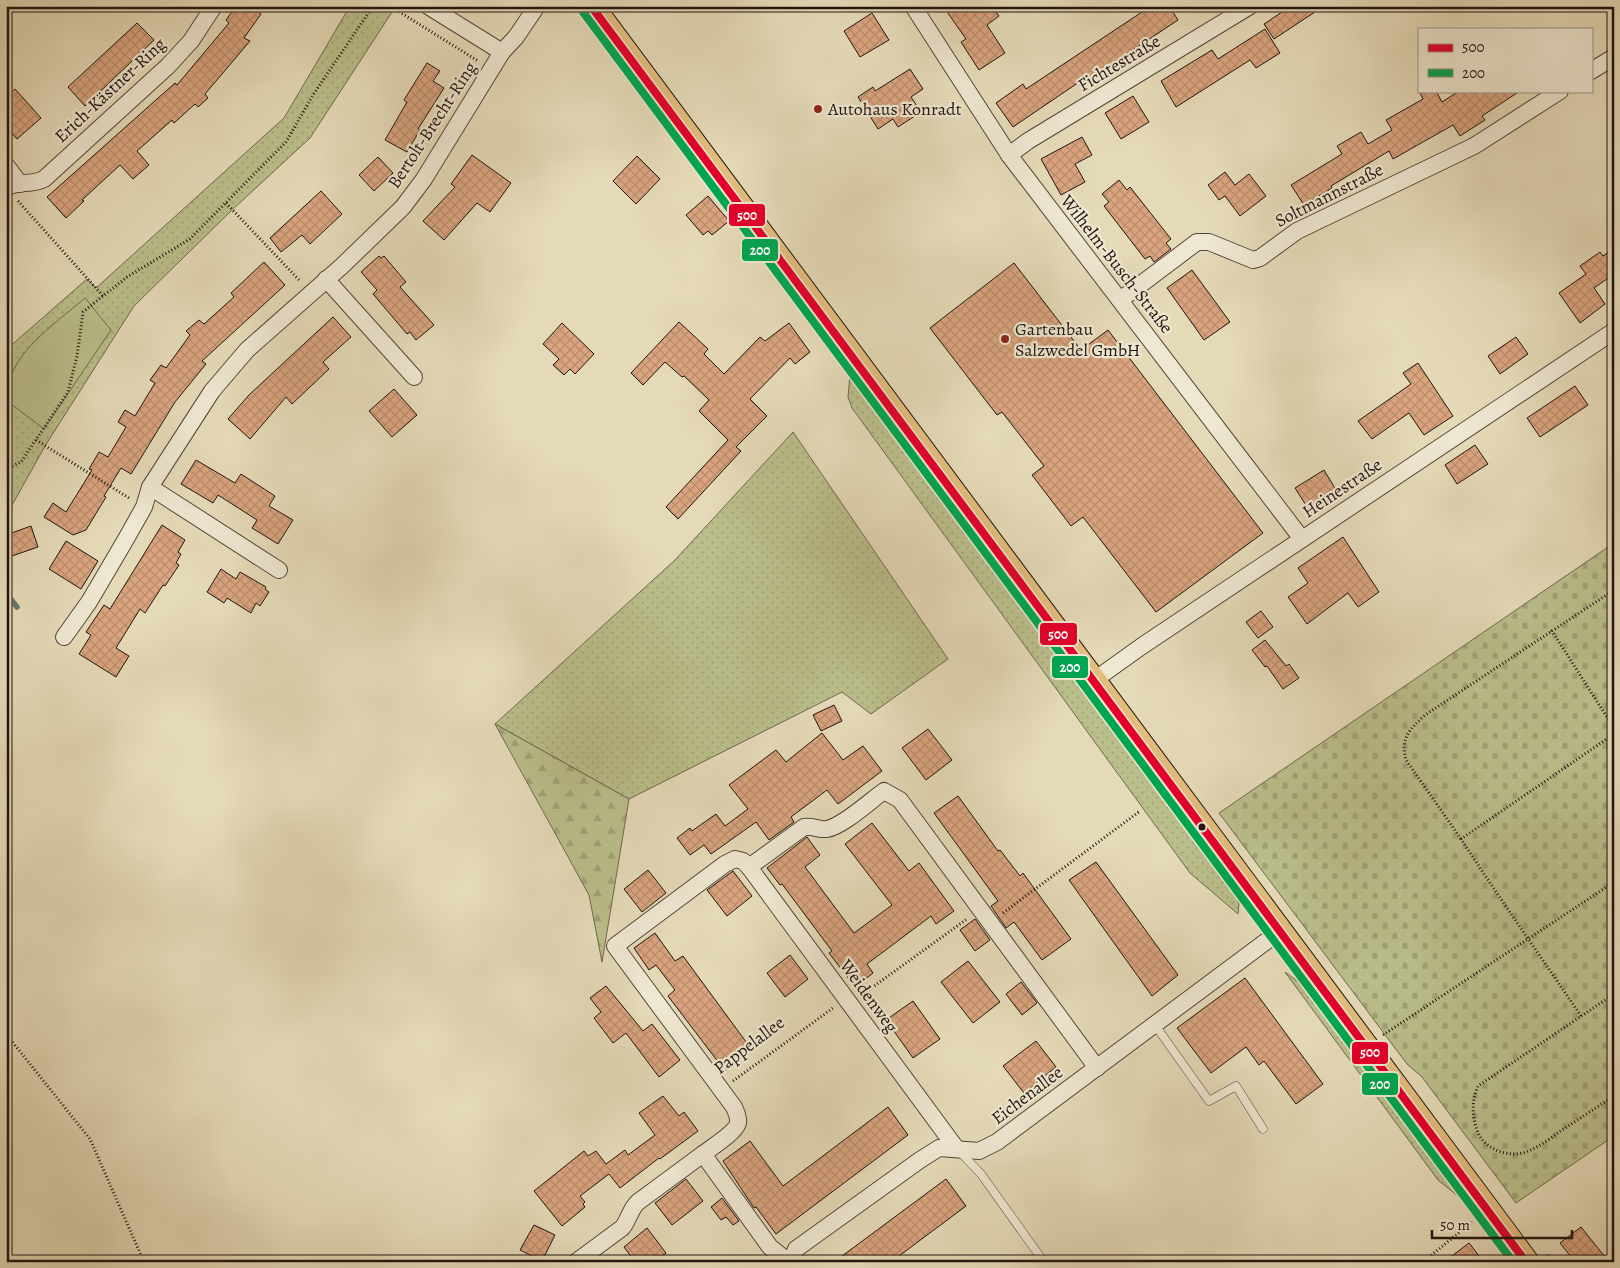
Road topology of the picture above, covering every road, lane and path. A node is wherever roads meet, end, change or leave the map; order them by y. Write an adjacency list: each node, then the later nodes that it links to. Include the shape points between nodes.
1 (214, 6): 16 (street, Erich-Kästner-Ring, via 191,41 168,66 44,179)
2 (373, 6): 17 (path, via 313,95 286,142)
3 (390, 6): 11 (path)
4 (428, 6): 9 (street)
5 (537, 6): 9 (street, Bertolt-Brecht-Ring)
6 (591, 6): 33 (main road)
7 (913, 6): 14 (street, Wilhelm-Busch-Straße)
8 (1250, 6): 14 (street, Fichtestraße)
9 (502, 52): 11 (street, Bertolt-Brecht-Ring)
10 (1614, 57): 12 (street)
11 (491, 70): 18 (street, Bertolt-Brecht-Ring, via 412,195 392,219)
12 (1592, 70)
13 (1558, 92): 21 (street, Soltmannstraße, via 1474,146 1297,231 1260,258 1253,260 1209,242 1197,242)
14 (1009, 155): 21 (street, Wilhelm-Busch-Straße)
15 (6, 165): 16 (street)
16 (11, 187): 20 (path)
17 (226, 203): 19 (path); 20 (path, via 190,239 127,276)
18 (326, 279): 19 (street, Bertolt-Brecht-Ring); 23 (street)
19 (310, 293): 26 (street, Bertolt-Brecht-Ring, via 247,350 212,391)
20 (103, 296): 24 (path, via 83,312 68,392)
21 (1120, 300): 28 (street, Wilhelm-Busch-Straße)
22 (1614, 331): 28 (street, Heinestraße)
23 (414, 377)
24 (36, 440): 25 (path, via 22,462); 27 (path)
25 (6, 469)
26 (150, 487): 27 (street, Bertolt-Brecht-Ring); 29 (street)
27 (144, 507): 32 (street, Bertolt-Brecht-Ring)
28 (1302, 539): 33 (street, Heinestraße)
29 (279, 570)
30 (1614, 590): 31 (path)
31 (1552, 632): 34 (path); 37 (path, via 1425,715 1404,740 1406,760)
32 (64, 637)
33 (1094, 681): 41 (main road)
34 (1614, 728)
35 (1614, 734): 37 (path)
36 (1140, 811): 40 (path, Pappelallee)
37 (1461, 839): 42 (path)
38 (750, 867): 40 (street, via 804,827 828,829 884,791 900,800); 44 (street, Weidenweg); 50 (street, via 735,859 615,946)
39 (1614, 882): 42 (path)
40 (990, 922): 44 (path, Pappelallee); 49 (street)
41 (1280, 931): 46 (street, Eichenallee); 61 (main road)
42 (1530, 940): 45 (path); 48 (path)
43 (1614, 994): 45 (path)
44 (848, 1001): 50 (path, Pappelallee); 53 (street, Weidenweg)
45 (1581, 1016): 51 (path, via 1478,1086 1474,1096 1476,1128 1481,1139 1494,1150 1524,1153)
46 (1155, 1025): 49 (street, Eichenallee); 52 (lane, via 1209,1101 1236,1086)
47 (6, 1034): 56 (path, via 90,1139)
48 (1379, 1038)
49 (1097, 1068): 53 (street, Eichenallee, via 997,1142 979,1151)
50 (721, 1090): 54 (street, Pappelallee, via 738,1115 738,1124)
51 (1614, 1096)
52 (1263, 1130)
53 (956, 1148): 58 (street, Eichenallee, via 939,1148 920,1160 796,1249); 59 (lane, via 981,1174)
54 (702, 1154): 57 (street, Pappelallee, via 633,1206 622,1228); 58 (street, via 770,1247)
55 (1474, 1220): 60 (path)
56 (144, 1262)
57 (576, 1262)
58 (790, 1262)
59 (1044, 1262)
60 (1423, 1262)
61 (1526, 1262)

